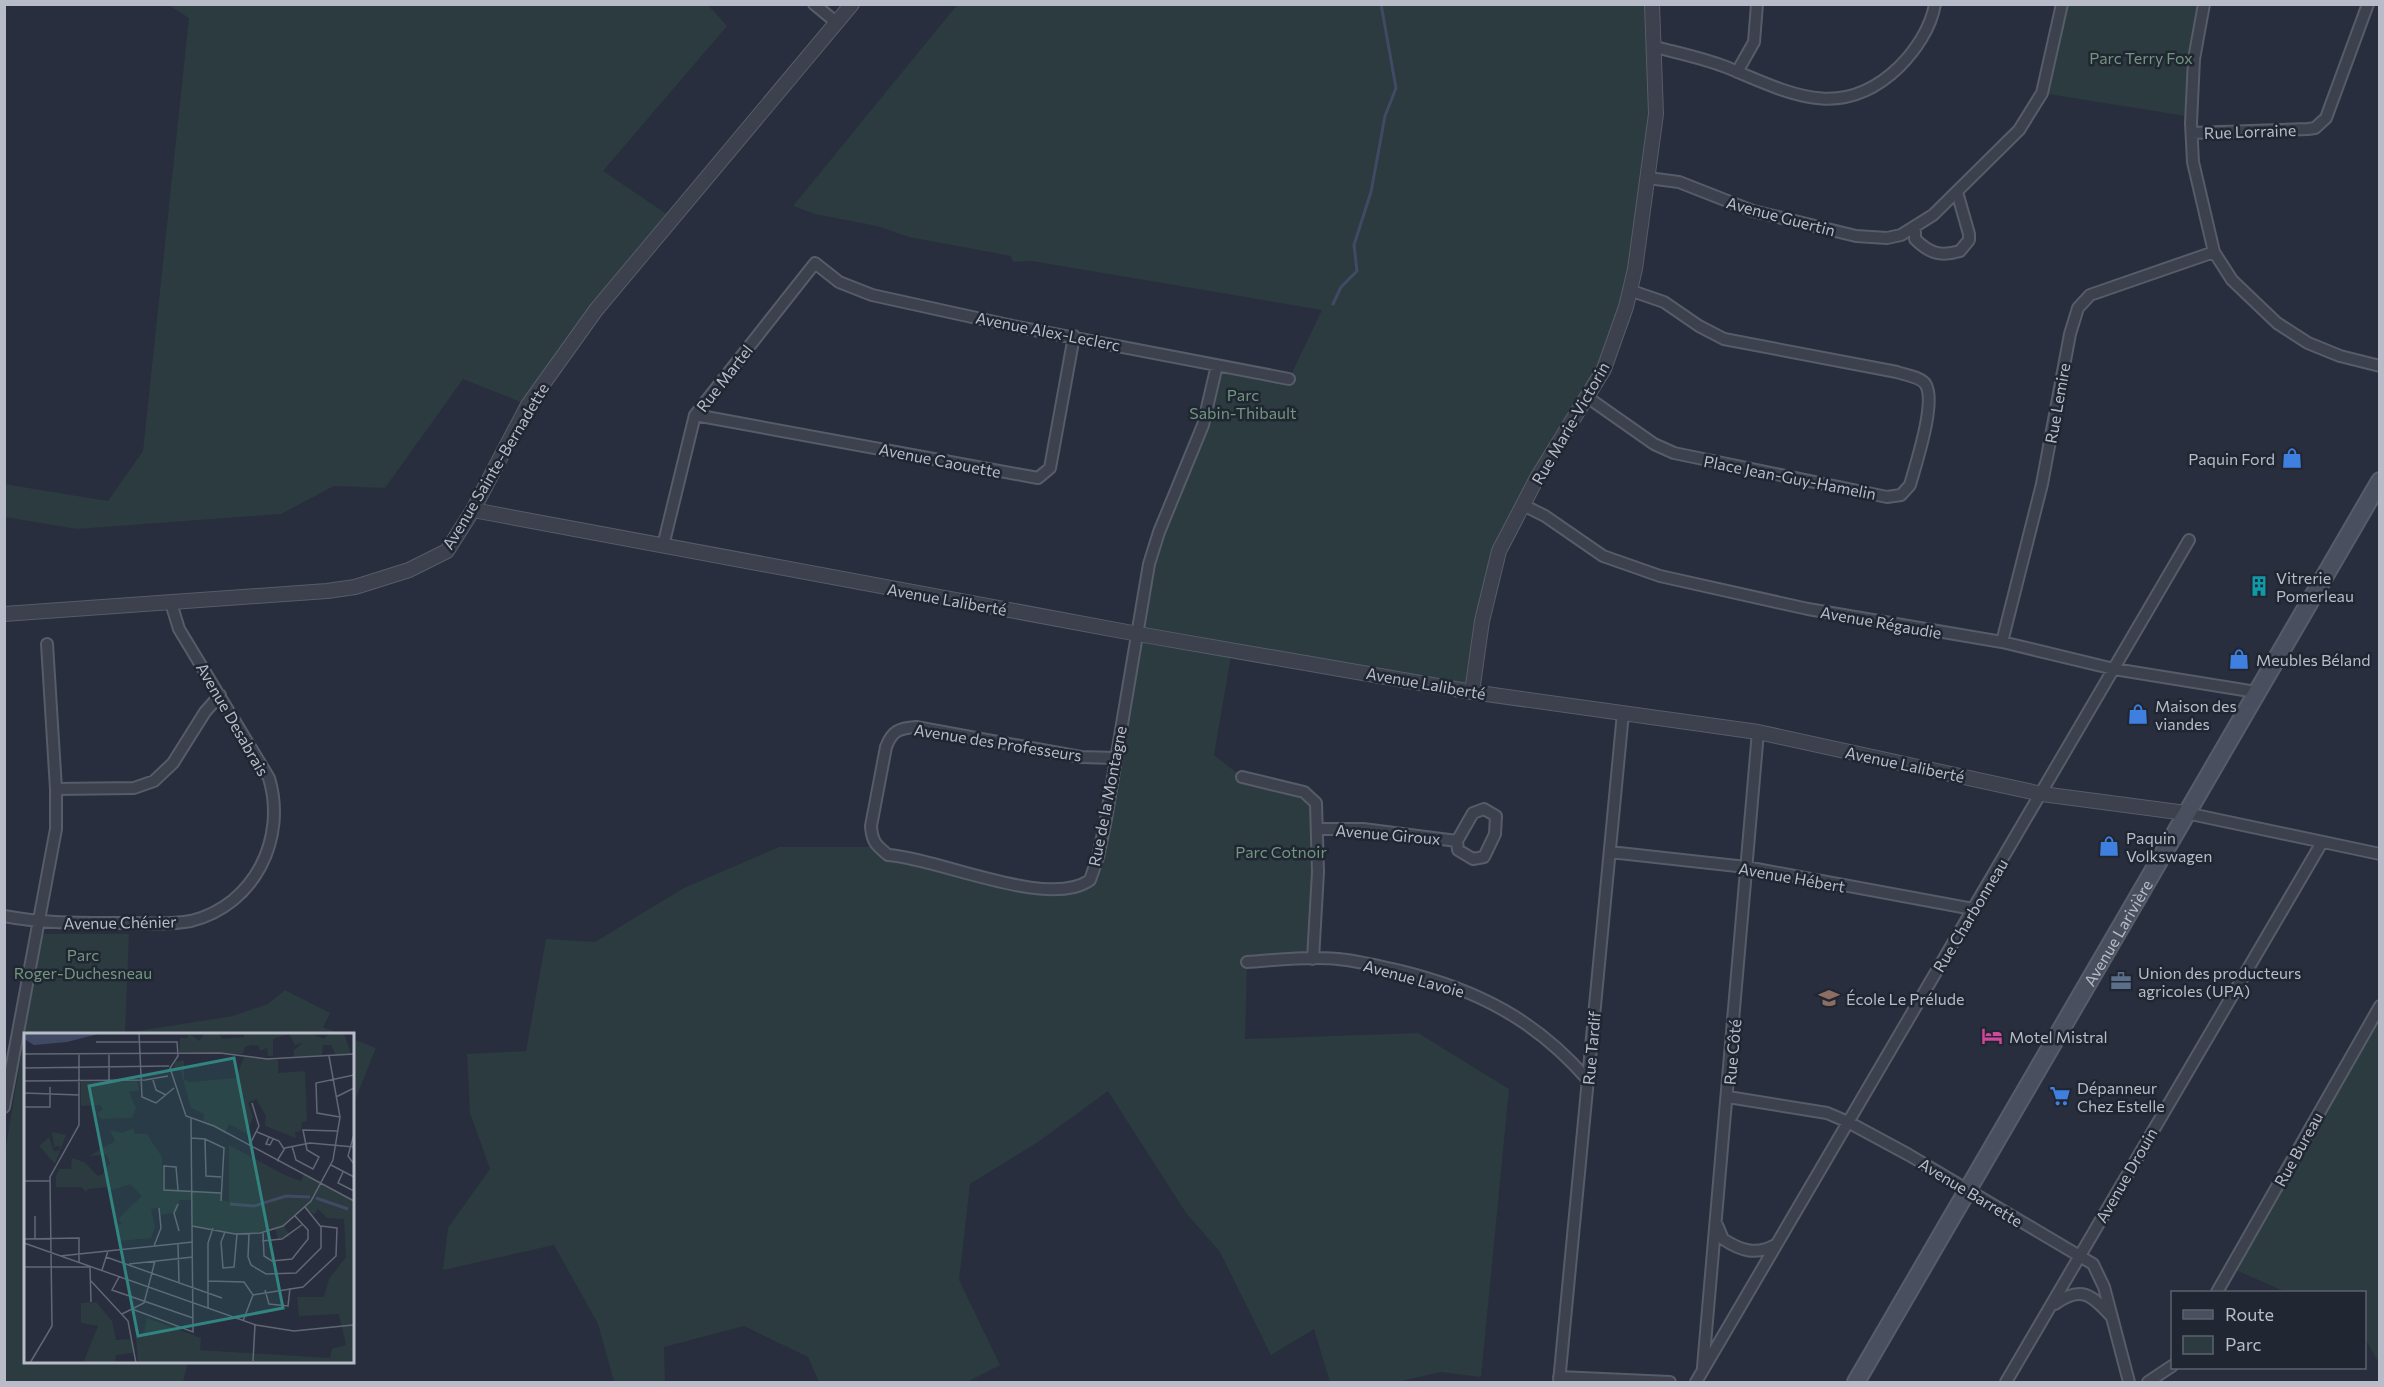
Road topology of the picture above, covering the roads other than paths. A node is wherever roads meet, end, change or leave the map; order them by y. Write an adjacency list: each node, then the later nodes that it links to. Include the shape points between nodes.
1 (814, 4): 9 (street)
2 (852, 4): 9 (street, Avenue Sainte-Bernadette)
3 (1652, 4): 10 (street, Rue Marie-Victorin)
4 (1757, 4): 11 (street, via 1754,42)
5 (1935, 4): 11 (street, via 1926,30 1903,63 1875,87 1851,98 1808,96)
6 (2062, 4): 14 (street, Avenue Guertin, via 2042,93 2035,107 2019,130)
7 (2204, 4): 12 (street, via 2194,58)
8 (2368, 4): 12 (street, Rue Lorraine, via 2323,122 2308,129)
9 (837, 24): 27 (street, Avenue Sainte-Bernadette, via 596,310 528,405)
10 (1655, 47): 11 (street); 13 (street, Rue Marie-Victorin, via 1656,114)
11 (1737, 72)
12 (2192, 133): 16 (street, via 2193,162)
13 (1648, 178): 15 (street, Avenue Guertin, via 1679,182 1753,211 1856,236 1887,238); 18 (street, Rue Marie-Victorin)
14 (1957, 192): 15 (street, Avenue Guertin); 15 (street, via 1969,234 1960,251 1941,255 1932,252 1914,239)
15 (1915, 228)
16 (2214, 252): 21 (street, via 2232,280 2277,323 2308,343); 35 (street, Rue Lemire, via 2090,295 2078,308 2042,484)
17 (814, 263): 19 (street, Avenue Alex-Leclerc, via 839,282 863,293); 24 (street, Rue Martel)
18 (1629, 290): 23 (street, Rue Marie-Victorin, via 1604,369); 23 (street, Place Jean-Guy-Hamelin, via 1664,302 1724,339 1922,380 1927,385 1928,406 1910,485 1901,495 1887,497 1674,453 1654,444)
19 (1074, 336): 20 (street, Avenue Alex-Leclerc); 24 (street, Avenue Caouette, via 1050,468 1038,478)
20 (1216, 365): 22 (street, Avenue Alex-Leclerc); 34 (street, Rue de la Montagne, via 1203,425 1154,547)
21 (2379, 366)
22 (1289, 379)
23 (1587, 397): 26 (street, Rue Marie-Victorin)
24 (695, 415): 29 (street, Rue Martel)
25 (2379, 481): 39 (main road, Avenue Larivière)
26 (1523, 505): 35 (street, Avenue Régaudie, via 1603,556 1660,576 1808,609); 38 (street, Rue Marie-Victorin, via 1499,551 1491,579 1476,650)
27 (472, 510): 29 (street, Avenue Laliberté); 30 (street, Avenue Sainte-Bernadette, via 447,551 409,570 355,587)
28 (2189, 540): 37 (street, Rue Charbonneau)
29 (663, 546): 34 (street, Avenue Laliberté)
30 (171, 603): 31 (street, Avenue Sainte-Bernadette); 40 (street, Avenue Desabrais, via 179,629)
31 (29, 613): 32 (street, Avenue Sainte-Bernadette); 33 (street)
32 (4, 614)
33 (4, 624)
34 (1138, 634): 38 (street, Avenue Laliberté); 43 (street, Rue de la Montagne)
35 (2002, 642): 37 (street, Avenue Régaudie)
36 (47, 644): 45 (street)
37 (2114, 669): 39 (street, Avenue Régaudie); 46 (street, Rue Charbonneau)
38 (1472, 692): 41 (street, Avenue Laliberté)
39 (2256, 692): 47 (main road, Avenue Larivière)
40 (220, 695): 45 (street, via 204,712 173,763 154,782 134,788); 55 (street, Avenue Desabrais, via 260,760 272,789 273,835)
41 (1623, 713): 42 (street, Avenue Laliberté); 52 (street, Rue Tardif)
42 (1758, 732): 46 (street, Avenue Laliberté); 54 (street, Rue Côté)
43 (1115, 758): 51 (street, Avenue des Professeurs, via 1081,757 916,727 900,728 890,736 886,747 871,826); 51 (street, Rue de la Montagne, via 1098,857 1090,880 1080,887 1055,890 1023,886 888,855)
44 (1242, 777): 48 (street, Avenue Giroux, via 1304,792 1316,803)
45 (57, 789): 58 (street, via 56,829)
46 (2043, 794): 47 (street, Avenue Laliberté); 56 (street, Rue Charbonneau)
47 (2186, 813): 50 (street, Avenue Laliberté); 66 (main road, Avenue Larivière)
48 (1317, 829): 49 (street, Avenue Giroux, via 1364,829); 59 (street)
49 (1457, 841): 49 (street, Avenue Giroux, via 1473,813 1484,809 1496,816 1495,834 1484,857 1473,859 1461,854)
50 (2320, 844): 53 (street, Avenue Laliberté); 69 (street, Avenue Drouin)
51 (876, 847)
52 (1610, 852): 54 (street, Avenue Hébert); 62 (street, Rue Tardif)
53 (2379, 854)
54 (1746, 867): 56 (street, Avenue Hébert); 63 (street, Rue Côté)
55 (256, 874): 58 (street, Avenue Chénier, via 231,902 190,921)
56 (1973, 909): 65 (street, Rue Charbonneau)
57 (4, 916): 58 (street, Avenue Chénier)
58 (40, 923): 64 (street)
59 (1314, 959): 60 (street, Avenue Lavoie); 62 (street, Avenue Lavoie, via 1338,959 1392,969 1489,1000 1543,1035)
60 (1247, 962)
61 (2379, 1006): 70 (street, Rue Bureau)
62 (1588, 1080): 75 (street, Rue Tardif)
63 (1728, 1097): 65 (street, Avenue Barrette, via 1827,1113); 67 (street, Rue Côté)
64 (4, 1107)
65 (1848, 1122): 66 (street, Avenue Barrette); 68 (street, Rue Charbonneau)
66 (1969, 1190): 69 (street, Avenue Barrette); 78 (main road, Avenue Larivière)
67 (1716, 1220): 68 (street, via 1723,1239 1735,1247 1749,1252 1767,1250); 74 (street, Rue Côté)
68 (1777, 1243): 74 (street, Rue Charbonneau)
69 (2079, 1256): 71 (street, Avenue Drouin); 72 (street, Avenue Barrette, via 2093,1264)
70 (2218, 1291)
71 (2050, 1308): 72 (street, via 2065,1296 2079,1292 2095,1299); 79 (street, Avenue Drouin)
72 (2113, 1318): 80 (street, Avenue Barrette)
73 (2171, 1367): 81 (street)
74 (1702, 1371): 77 (street, Rue Charbonneau)
75 (1559, 1380): 76 (street)
76 (1670, 1383)
77 (1696, 1383)
78 (1856, 1383)
79 (2006, 1383)
80 (2129, 1383)
81 (2148, 1383)

